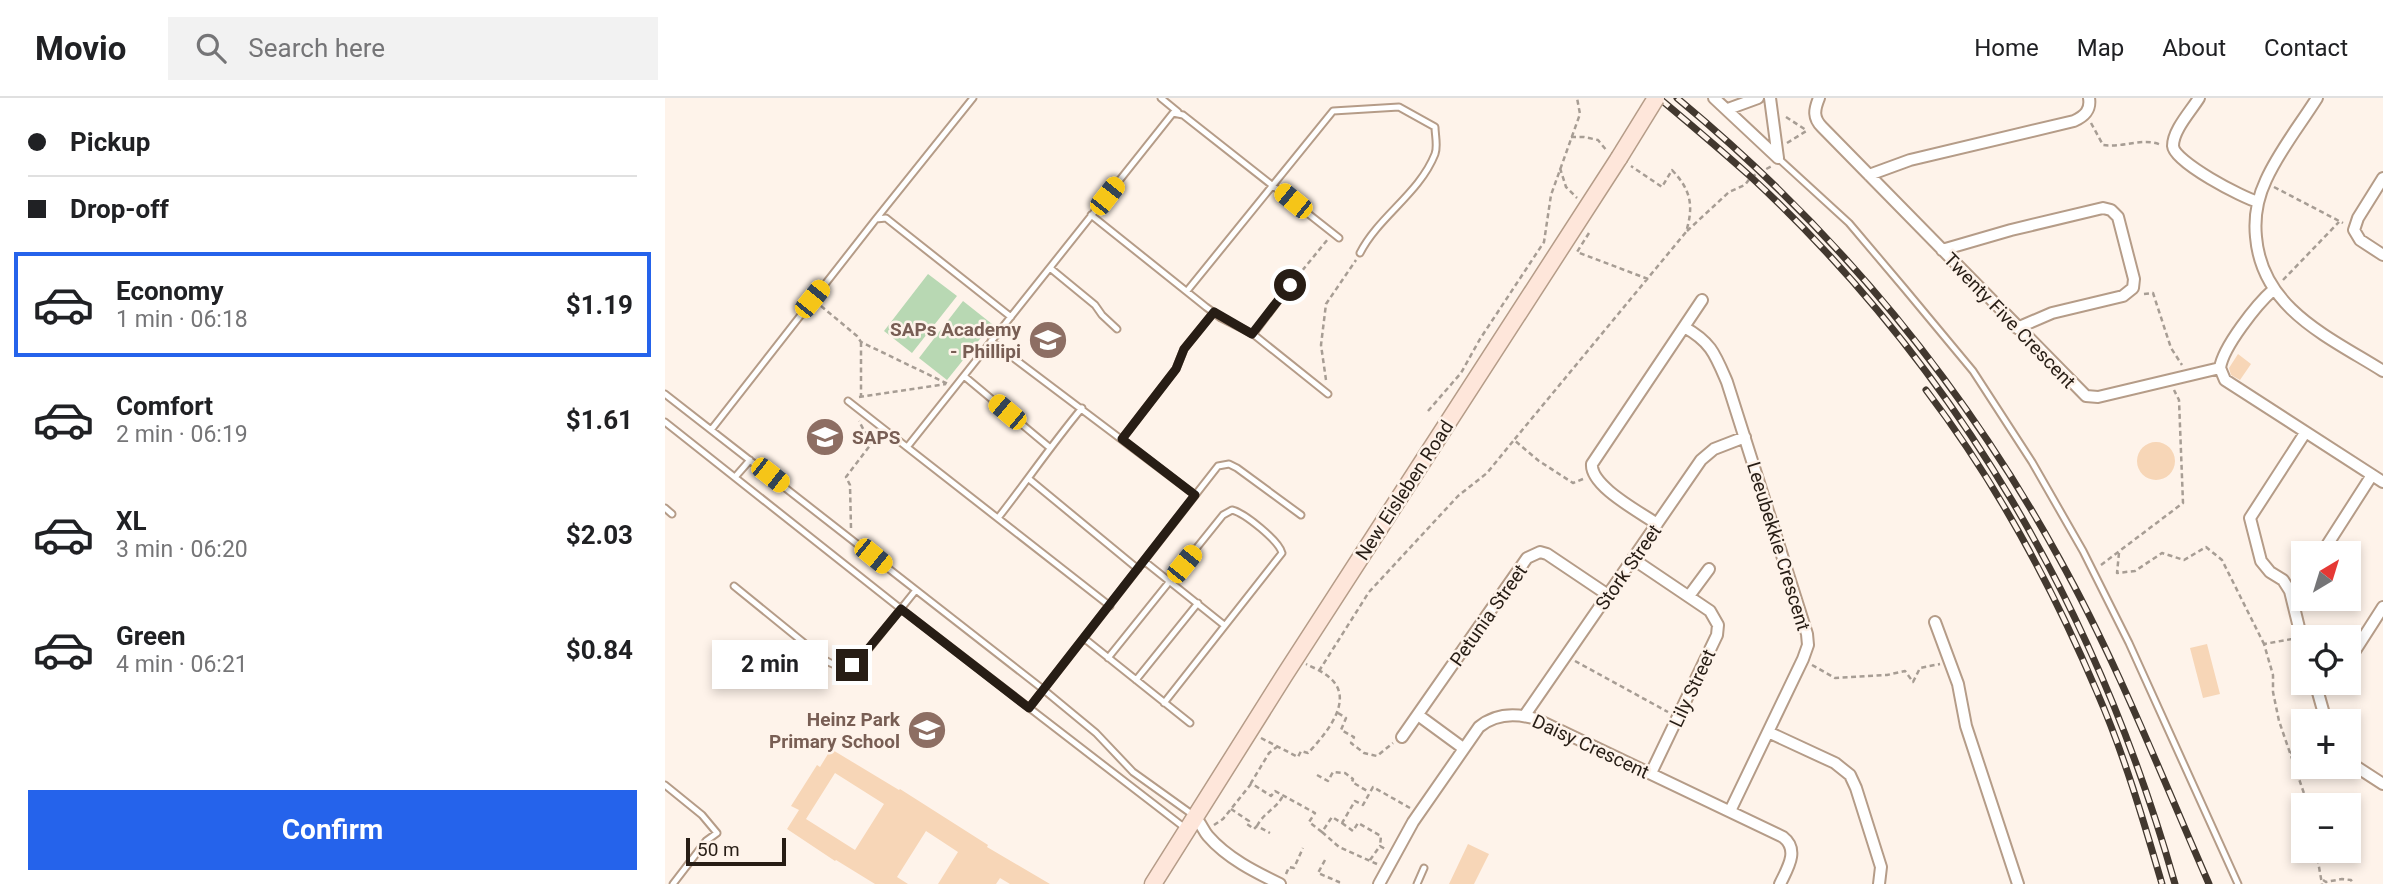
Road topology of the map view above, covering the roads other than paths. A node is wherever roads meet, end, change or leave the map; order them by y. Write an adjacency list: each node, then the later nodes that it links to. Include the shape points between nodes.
1 (973, 98): 19 (lane)
2 (1161, 98): 12 (lane)
3 (1657, 98): 99 (main road, New Eisleben Road, bridge, via 1250,731)
4 (1714, 98): 11 (street)
5 (1758, 98): 11 (street)
6 (1770, 98): 13 (street)
7 (1819, 98): 14 (street, Twenty Five Crescent, via 1816,121)
8 (2089, 98): 14 (street, via 2086,114 2074,121 1910,160)
9 (2199, 98): 17 (street, via 2180,127 2173,146 2176,153 2241,196)
10 (2313, 100): 17 (street, via 2273,166)
11 (1728, 109): 13 (street)
12 (1179, 113): 16 (lane); 18 (lane, via 1171,115)
13 (1778, 158): 109 (lane, via 1849,223 1973,371 2032,462 2129,643)
14 (1869, 175): 21 (street, Twenty Five Crescent)
15 (2383, 178): 23 (street, via 2354,230)
16 (1273, 185): 20 (lane); 22 (lane, via 1333,111 1399,107 1435,127 1436,152 1413,191 1369,235); 27 (lane)
17 (2258, 202): 26 (street, via 2254,219 2258,257)
18 (1091, 215): 24 (lane); 27 (lane)
19 (876, 219): 30 (lane, via 891,222); 44 (lane)
20 (1339, 238)
21 (1942, 250): 32 (street, Twenty Five Crescent); 32 (street, via 2107,208 2118,217 2133,288 2123,296 2040,317)
22 (1360, 253)
23 (2383, 255)
24 (1050, 268): 30 (lane); 33 (lane)
25 (1290, 285): 34 (lane)
26 (2273, 289): 36 (street, via 2255,307); 37 (street, via 2307,322)
27 (1187, 291): 29 (lane)
28 (1702, 300): 31 (street)
29 (1214, 312): 34 (lane); 47 (lane)
30 (1011, 317): 35 (lane)
31 (1684, 327): 46 (street, Leeubekkie Crescent, via 1712,347); 60 (street, via 1591,469 1602,485)
32 (2017, 328): 36 (street, Twenty Five Crescent, via 2087,396)
33 (1117, 329)
34 (1252, 334): 40 (lane)
35 (991, 341): 38 (lane); 42 (lane)
36 (2220, 368): 45 (street, via 2225,380)
37 (2383, 371)
38 (964, 376): 48 (lane); 49 (lane)
39 (665, 394): 44 (lane)
40 (1328, 394)
41 (848, 401): 48 (lane)
42 (1081, 408): 47 (lane); 49 (lane)
43 (665, 422): 52 (lane)
44 (711, 430): 50 (lane)
45 (2305, 433): 51 (street); 69 (street, via 2251,518 2262,561)
46 (1745, 438): 60 (street, Stork Street, via 1705,454); 89 (street, Leeubekkie Crescent, via 1808,645)
47 (1122, 439): 55 (lane)
48 (908, 446): 59 (lane)
49 (1049, 447): 53 (lane)
50 (750, 460): 52 (lane); 68 (lane)
51 (2372, 475): 54 (street); 61 (street)
52 (736, 476): 75 (lane)
53 (1029, 479): 59 (lane); 64 (lane)
54 (2383, 482)
55 (1195, 495): 58 (lane, via 1218,466 1229,464); 63 (lane)
56 (665, 508): 57 (lane)
57 (672, 514)
58 (1301, 515)
59 (998, 518): 73 (lane)
60 (1657, 524): 62 (street, Stork Street)
61 (2330, 541)
62 (1633, 559): 70 (street, Stork Street); 71 (street, Lily Street)
63 (1144, 561): 64 (lane); 66 (lane)
64 (1138, 569): 73 (lane)
65 (1709, 569): 71 (street)
66 (1170, 581): 72 (lane); 77 (lane, via 1228,511 1237,511 1275,541 1282,550 1279,558); 81 (lane)
67 (734, 586): 75 (lane, via 838,667 859,660)
68 (916, 590): 75 (lane); 83 (lane)
69 (2290, 591): 78 (street)
70 (1608, 595): 86 (street, Petunia Street, via 1548,554 1533,554); 87 (street, Stork Street)
71 (1689, 596): 95 (street, Lily Street, via 1716,618 1718,631)
72 (1198, 603): 77 (lane); 82 (lane)
73 (1110, 606): 79 (lane)
74 (2383, 607): 80 (street)
75 (901, 609): 85 (lane)
76 (1935, 622): 108 (street)
77 (1224, 625): 84 (lane)
78 (2298, 625)
79 (1085, 639): 81 (lane); 83 (lane)
80 (2361, 641)
81 (1108, 658): 82 (lane)
82 (1136, 680): 84 (lane)
83 (1044, 690): 85 (lane); 92 (lane)
84 (1164, 702): 88 (lane)
85 (1029, 708): 93 (lane)
86 (1418, 715): 90 (street, Petunia Street); 91 (street)
87 (1525, 715): 91 (street, Daisy Crescent, via 1491,719); 95 (street, Daisy Crescent)
88 (1190, 723)
89 (1768, 732): 98 (street, Leeubekkie Crescent); 107 (street, via 1835,763 1850,775 1881,867)
90 (1402, 737)
91 (1463, 748): 104 (street, Daisy Crescent)
92 (1118, 756): 93 (lane); 99 (lane)
93 (1107, 767): 99 (lane)
94 (2361, 769): 96 (street)
95 (1651, 774): 98 (street, Daisy Crescent)
96 (2382, 781)
97 (665, 785): 102 (lane, via 717,833)
98 (1730, 811): 106 (street, Daisy Crescent, via 1788,841 1791,860)
99 (1198, 827): 101 (street, via 1243,864); 103 (main road, New Eisleben Road)
100 (1425, 868): 105 (lane)
101 (1283, 879)
102 (673, 884)
103 (1153, 884)
104 (1379, 884)
105 (1417, 884)
106 (1780, 884)
107 (1879, 884)
108 (2018, 884)
109 (2238, 884)

